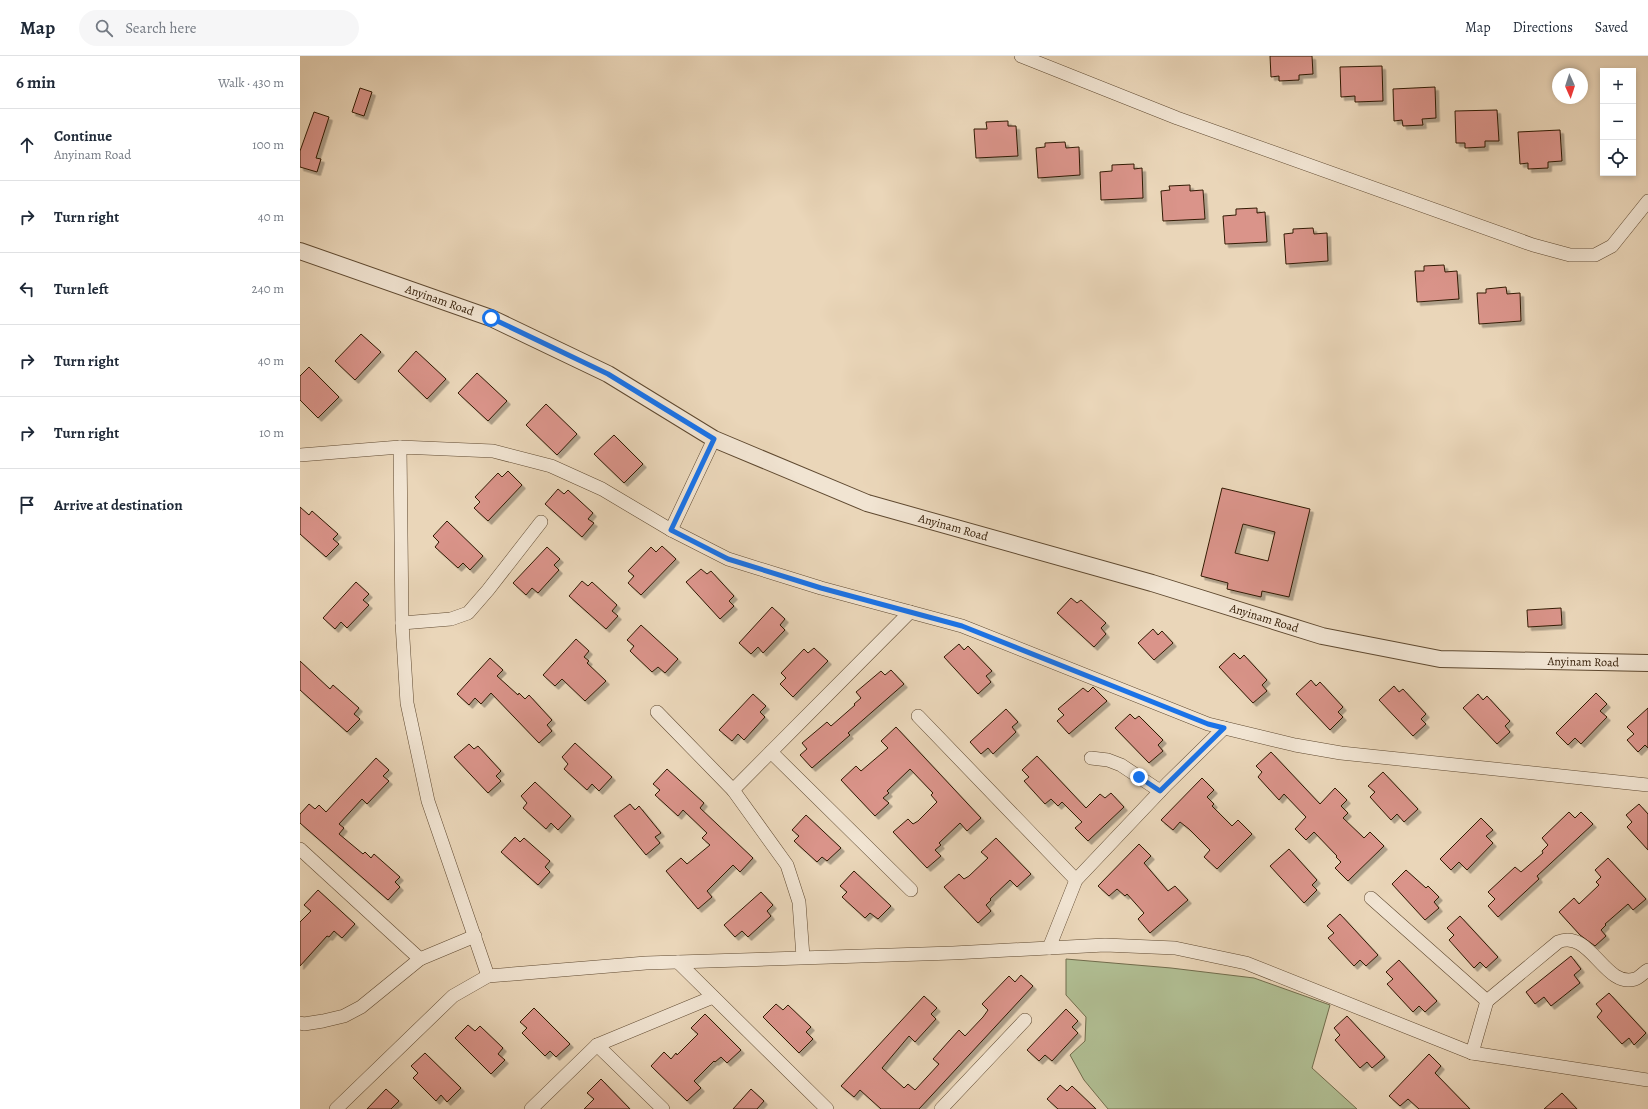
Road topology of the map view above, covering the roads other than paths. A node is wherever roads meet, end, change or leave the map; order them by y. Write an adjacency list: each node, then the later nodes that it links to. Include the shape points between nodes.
1 (1021, 56): 2 (street, via 1184,121 1533,245 1570,255 1595,255 1612,246)
2 (1648, 201)
3 (300, 251): 4 (street, Anyinam Road, via 491,318 608,374)
4 (714, 439): 8 (street); 11 (street, Anyinam Road, via 867,503 1152,583 1322,636 1440,659)
5 (400, 447): 6 (street); 8 (street, via 493,451 551,466 602,489); 10 (street)
6 (300, 455)
7 (541, 522): 10 (street, via 468,613 450,619)
8 (671, 530): 9 (street, via 728,559)
9 (910, 612): 14 (street, via 962,626 1208,724); 15 (street)
10 (402, 623): 24 (street, via 407,703 428,801)
11 (1648, 663)
12 (657, 712): 18 (street)
13 (918, 716): 21 (street)
14 (1224, 728): 17 (street, via 1341,753); 19 (street)
15 (771, 752): 18 (street); 22 (street)
16 (1091, 758): 19 (street, via 1121,765)
17 (1648, 785)
18 (733, 790): 26 (street, via 787,865 799,902)
19 (1160, 791): 21 (street)
20 (300, 849): 27 (street)
21 (1076, 880): 25 (street)
22 (911, 890)
23 (1371, 898): 32 (street)
24 (475, 936): 27 (street); 30 (street)
25 (1049, 948): 26 (street); 36 (street, via 1105,945 1175,948 1246,963)
26 (803, 958): 28 (street)
27 (420, 959): 34 (street, via 361,1007 337,1018)
28 (678, 962): 30 (street); 31 (street)
29 (1648, 970): 32 (street, via 1635,979 1614,976 1584,946 1564,939)
30 (488, 976): 38 (street, via 453,996)
31 (713, 997): 35 (street); 41 (street)
32 (1487, 1001): 36 (street)
33 (1025, 1020): 42 (street)
34 (300, 1023)
35 (597, 1045): 39 (street); 40 (street)
36 (1472, 1053): 37 (street)
37 (1648, 1080)
38 (336, 1109)
39 (531, 1109)
40 (663, 1109)
41 (827, 1109)
42 (941, 1109)

